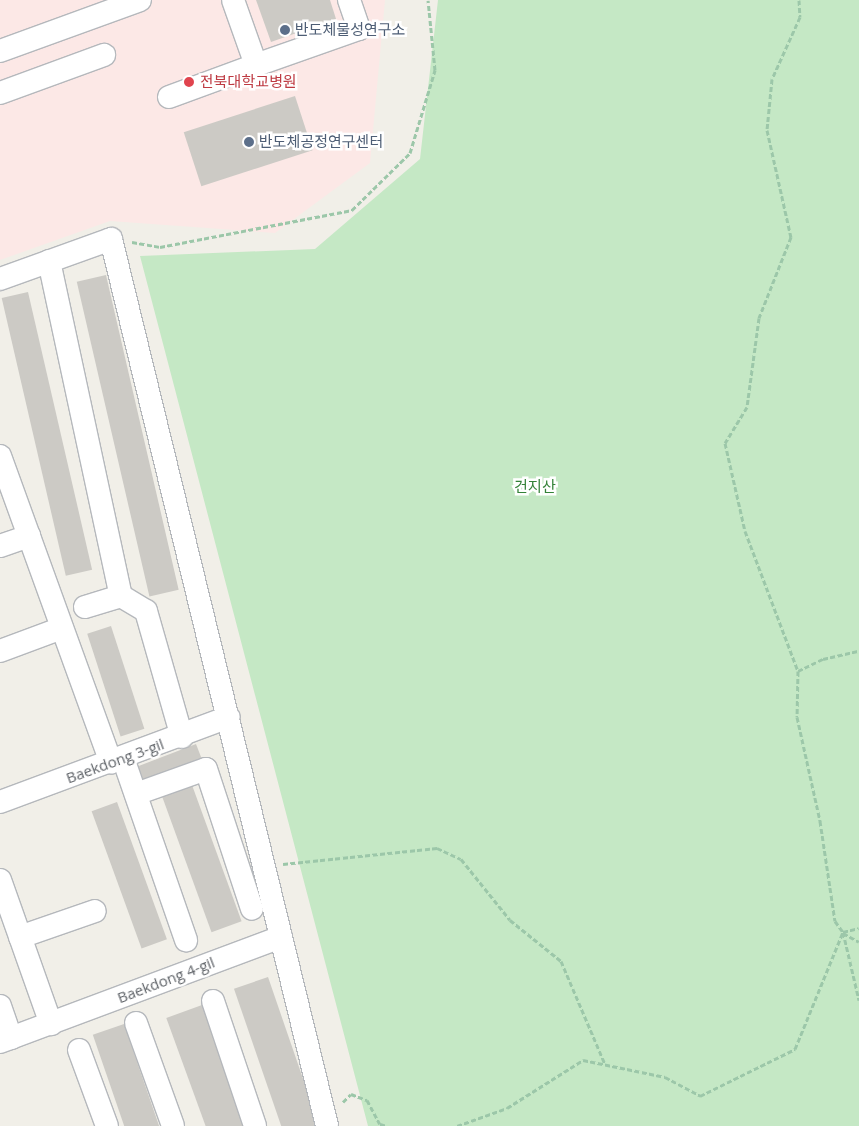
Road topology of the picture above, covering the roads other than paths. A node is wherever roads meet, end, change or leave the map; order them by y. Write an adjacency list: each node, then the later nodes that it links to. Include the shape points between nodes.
1 (140, 0): 4 (street)
2 (233, 0): 6 (street)
3 (349, 0): 6 (street, via 359,29)
4 (0, 51)
5 (104, 55): 7 (street)
6 (256, 64): 8 (street)
7 (0, 92)
8 (169, 97)
9 (49, 261): 10 (street); 14 (street); 18 (street, via 112,239)
10 (0, 279)
11 (0, 456): 12 (street)
12 (29, 536): 13 (street); 16 (street)
13 (0, 546)
14 (121, 596): 15 (street); 19 (street, via 146,611)
15 (84, 607)
16 (62, 628): 17 (street); 20 (street)
17 (0, 651)
18 (229, 717): 19 (street, Baekdong 3-gil); 27 (street)
19 (182, 737): 20 (street, Baekdong 3-gil)
20 (117, 761): 21 (street); 22 (street, Baekdong 3-gil)
21 (136, 794): 24 (street, via 206,769); 28 (street)
22 (0, 802)
23 (0, 880): 26 (street)
24 (252, 909)
25 (95, 911): 26 (street)
26 (20, 937): 32 (street)
27 (281, 937): 32 (street, Baekdong 4-gil); 35 (street)
28 (186, 940)
29 (213, 1001): 38 (street)
30 (0, 1006): 33 (street, Baekdong 4-gil)
31 (136, 1023): 37 (street)
32 (51, 1024): 33 (street, Baekdong 4-gil)
33 (5, 1040)
34 (79, 1050): 36 (street)
35 (326, 1122)
36 (107, 1126)
37 (173, 1126)
38 (254, 1126)

